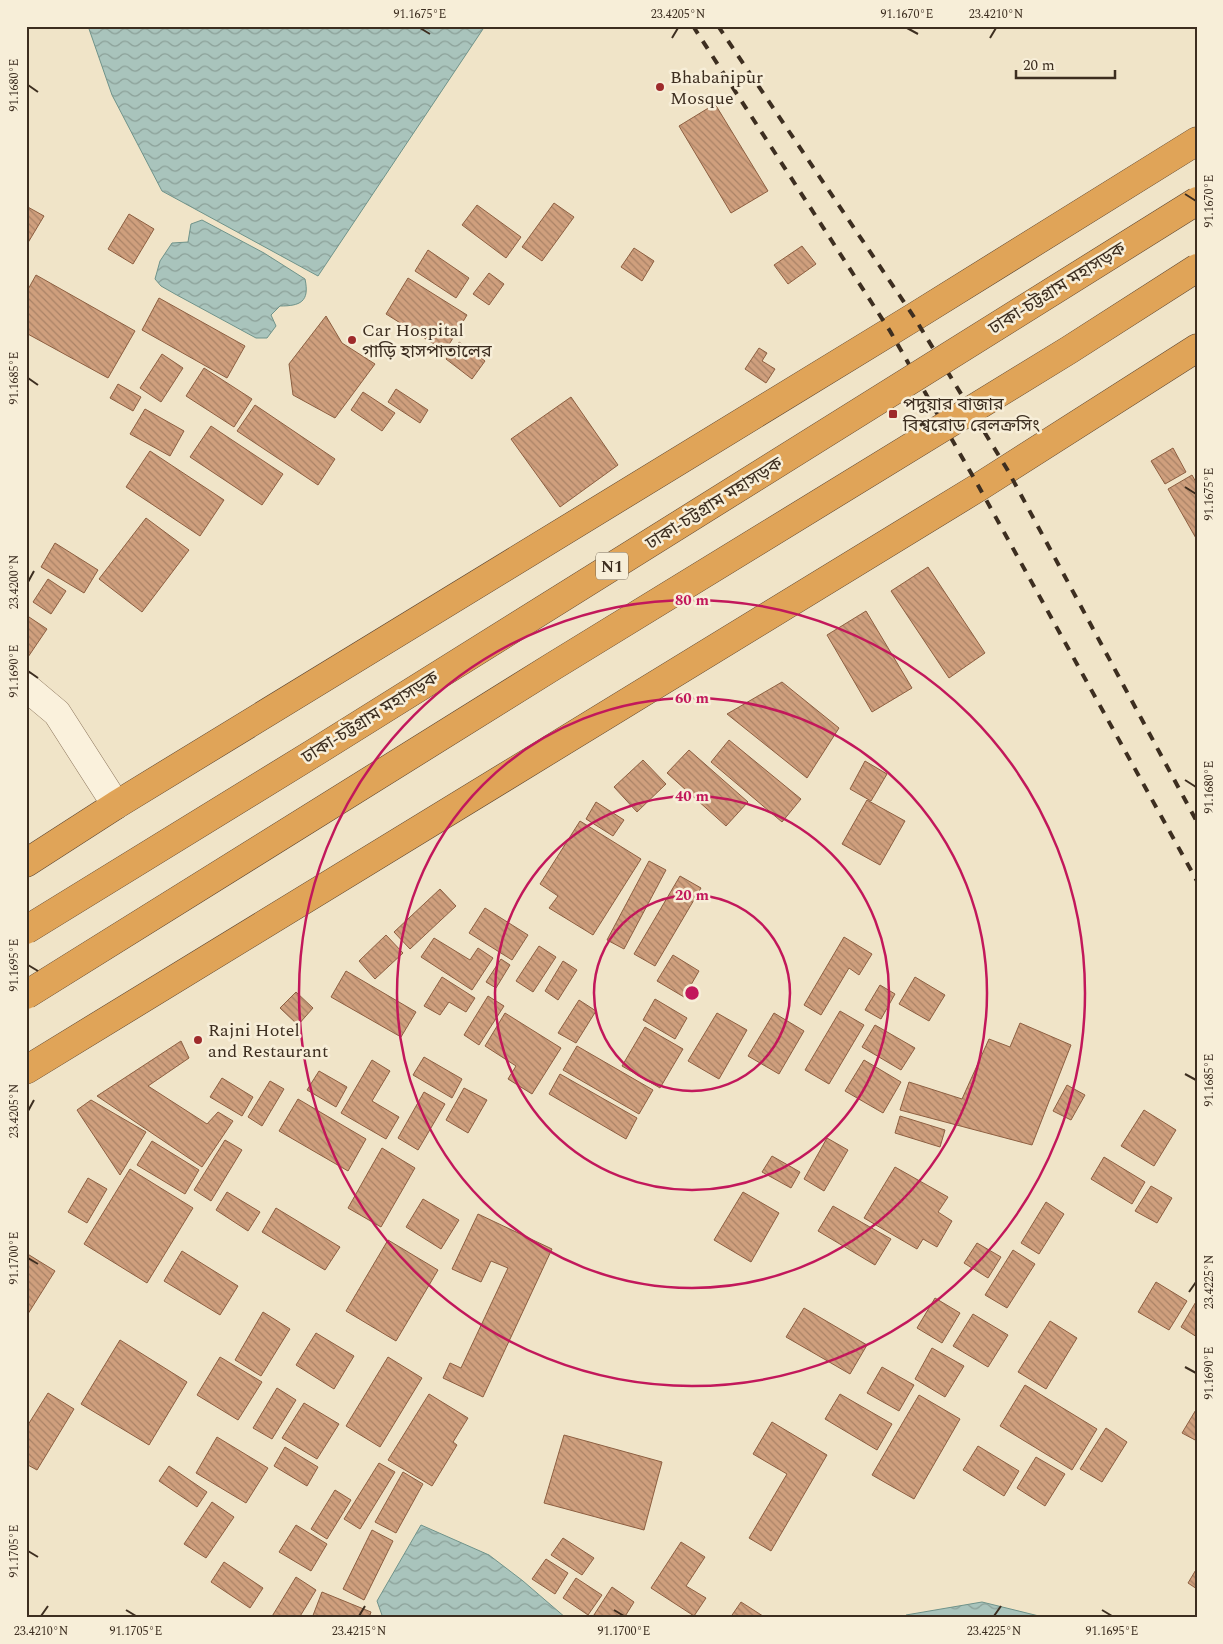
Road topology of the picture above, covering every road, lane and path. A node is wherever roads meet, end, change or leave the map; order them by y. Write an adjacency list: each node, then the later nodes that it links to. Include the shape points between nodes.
1 (1197, 141): 6 (highway)
2 (1197, 201): 8 (highway, ঢাকা-চট্টগ্রাম মহাসড়ক / N1, bridge)
3 (1197, 268): 9 (highway, bridge)
4 (1197, 348): 10 (highway, via 986,482)
5 (26, 687): 6 (street, via 57,713)
6 (116, 805): 7 (highway)
7 (26, 863)
8 (26, 930)
9 (26, 996)
10 (26, 1070)

